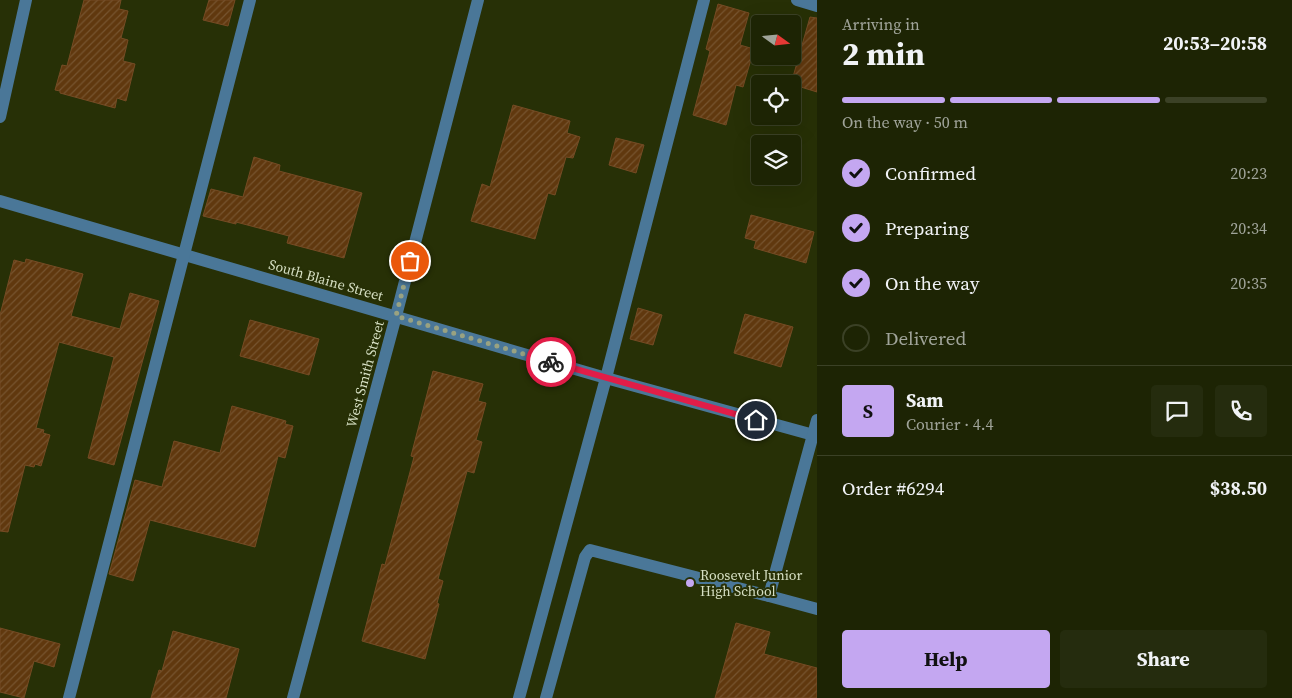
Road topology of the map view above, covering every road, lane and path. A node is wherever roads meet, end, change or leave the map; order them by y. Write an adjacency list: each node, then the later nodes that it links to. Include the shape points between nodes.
1 (26, 0): 7 (street)
2 (250, 0): 9 (street)
3 (478, 0): 10 (street, West Smith Street)
4 (704, 0): 11 (street)
5 (797, 0): 6 (street)
6 (817, 6)
7 (0, 117)
8 (0, 201): 9 (street, South Blaine Street)
9 (185, 254): 10 (street, South Blaine Street); 16 (street)
10 (396, 316): 11 (street, South Blaine Street); 17 (street, West Smith Street)
11 (606, 378): 13 (street, South Blaine Street); 18 (street)
12 (817, 420): 13 (street)
13 (815, 436): 14 (street)
14 (769, 596): 15 (street); 19 (street, via 590,550 585,556)
15 (817, 609)
16 (69, 698)
17 (293, 698)
18 (520, 698)
19 (546, 698)

